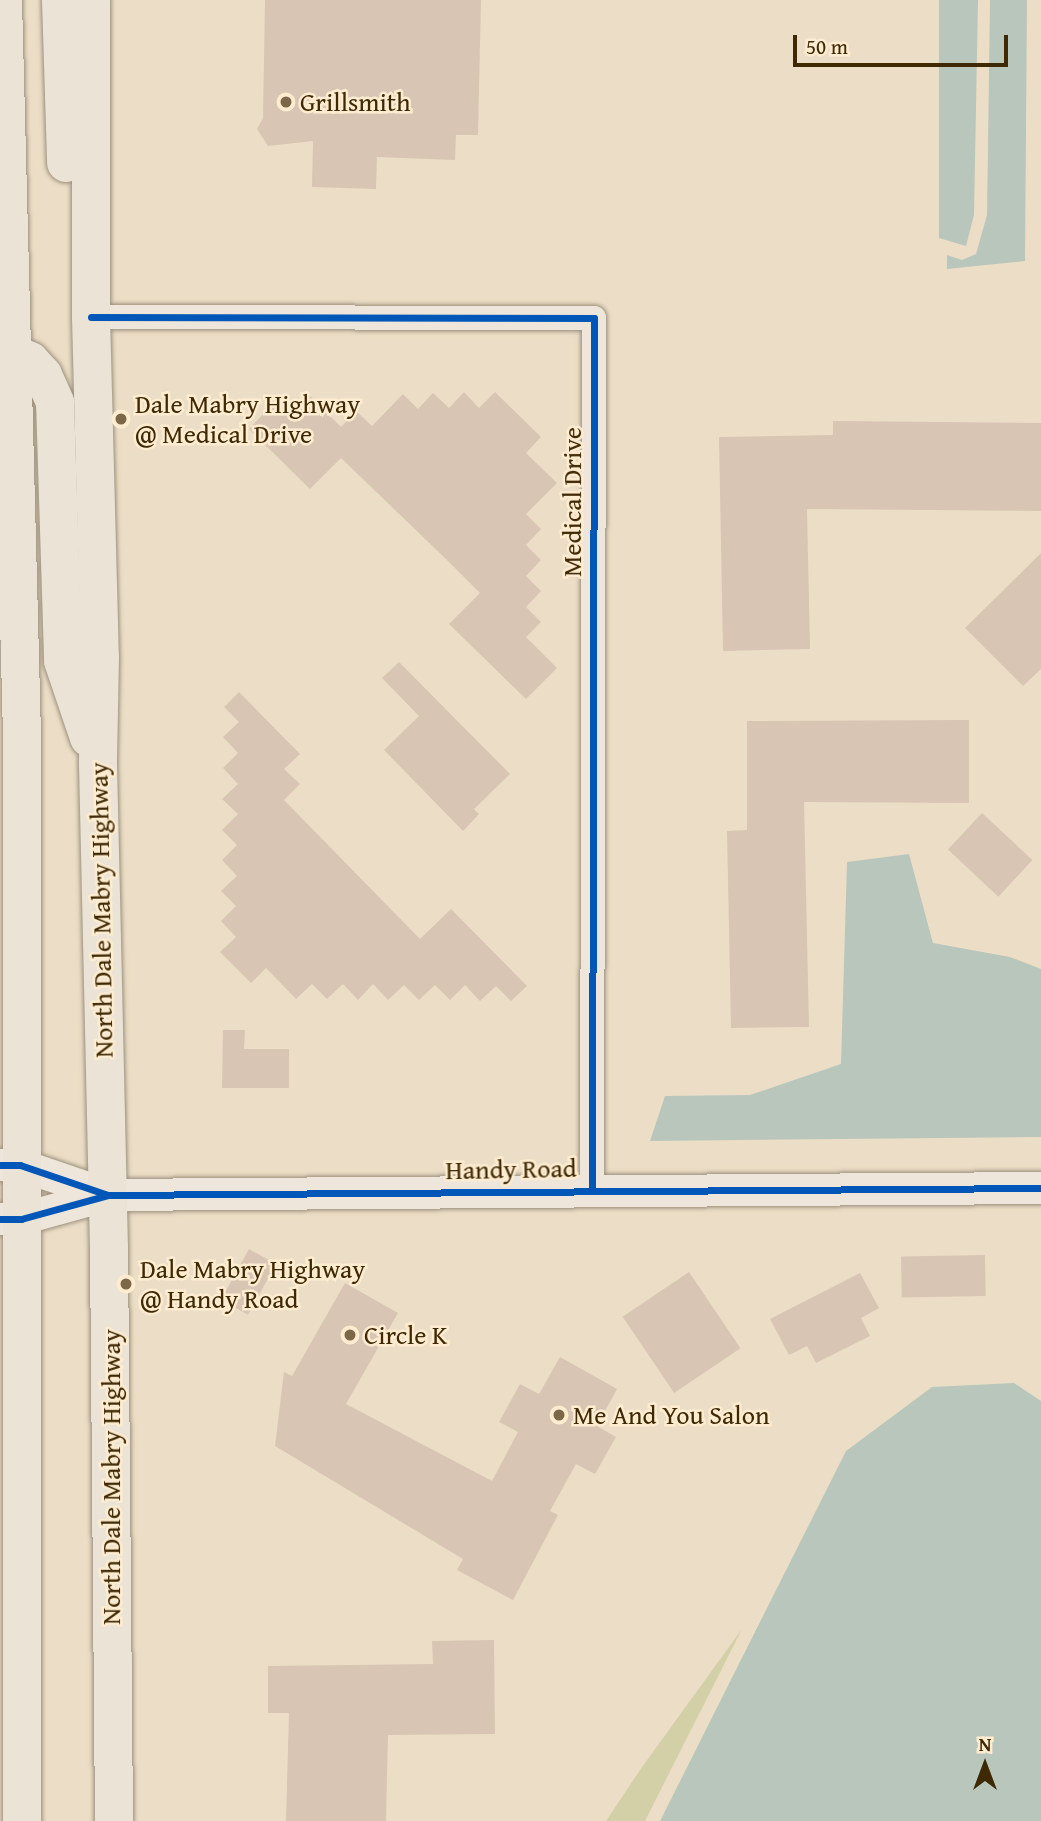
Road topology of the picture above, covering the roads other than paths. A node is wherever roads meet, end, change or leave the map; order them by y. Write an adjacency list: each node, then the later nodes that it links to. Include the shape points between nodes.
1 (3, 0): 5 (main road)
2 (61, 0): 4 (main road, via 66,176)
3 (91, 0): 4 (main road, North Dale Mabry Highway)
4 (91, 317): 7 (main road, North Dale Mabry Highway, via 100,657); 10 (street, Medical Drive, via 594,318)
5 (12, 354): 6 (main road); 7 (main road, via 30,360 55,402 63,661)
6 (11, 736): 8 (main road)
7 (97, 764): 11 (main road, North Dale Mabry Highway)
8 (10, 1165): 11 (street); 12 (main road)
9 (1041, 1188): 10 (street, Handy Road)
10 (592, 1189): 11 (street, Handy Road)
11 (108, 1195): 12 (street); 14 (main road, North Dale Mabry Highway)
12 (10, 1219): 13 (main road)
13 (22, 1821)
14 (114, 1821)

